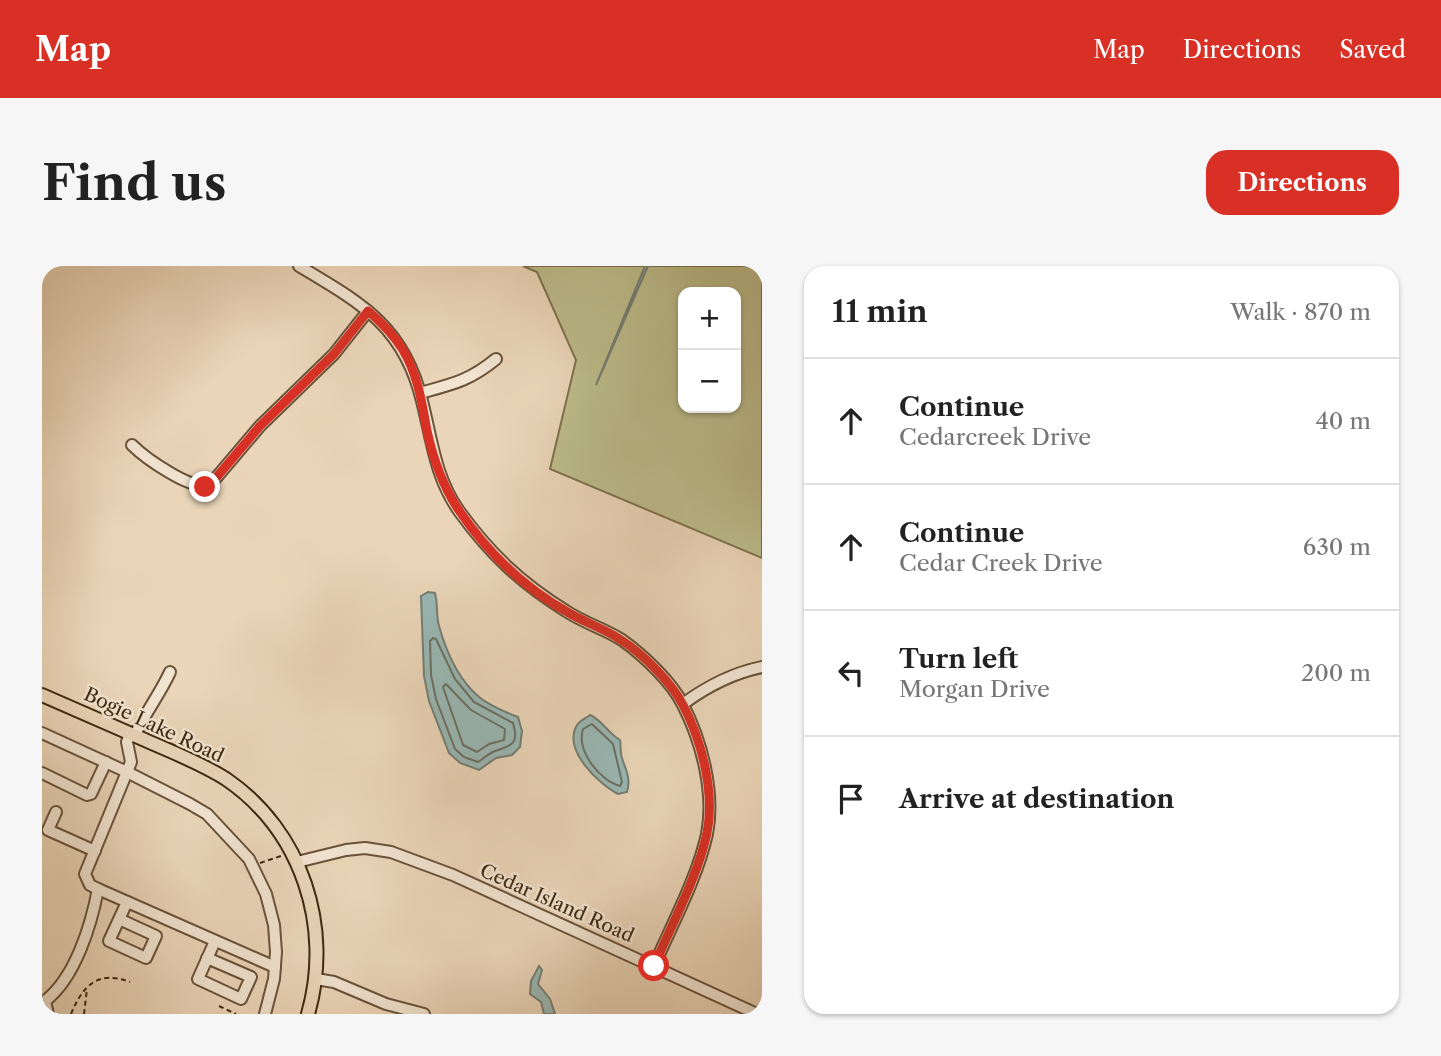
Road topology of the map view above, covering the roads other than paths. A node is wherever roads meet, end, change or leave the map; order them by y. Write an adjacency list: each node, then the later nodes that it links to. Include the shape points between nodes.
1 (299, 266): 2 (street)
2 (368, 311): 4 (street, via 403,350); 5 (street, via 334,354 260,426 210,485 201,486)
3 (496, 359): 4 (street, via 462,382)
4 (420, 393): 9 (street, via 440,475 484,545 516,576 568,612 622,640 664,678)
5 (132, 446)
6 (762, 667): 9 (street, via 741,671)
7 (170, 672): 11 (street)
8 (42, 695): 11 (main road, Bogie Lake Road)
9 (683, 704): 23 (street, via 699,745 708,790 707,833)
10 (42, 733): 12 (street)
11 (132, 734): 13 (street, via 127,742 131,762); 17 (main road, Bogie Lake Road, via 232,784 266,816)
12 (106, 762): 13 (street); 14 (street, via 88,795)
13 (127, 772): 16 (street); 24 (street, via 207,814 241,850 266,894 274,925)
14 (42, 773)
15 (56, 812): 16 (street, via 48,830)
16 (95, 850): 18 (street, via 85,874)
17 (295, 857): 23 (street, Cedar Island Road, via 365,848 391,852); 25 (main road, Bogie Lake Road, via 314,915)
18 (98, 889): 19 (street); 26 (street, via 93,914 67,978)
19 (127, 902): 20 (street); 21 (street)
20 (119, 919)
21 (215, 941): 22 (street); 24 (street)
22 (207, 958): 22 (street, via 198,979 242,999 251,977)
23 (654, 966): 31 (street, Cedar Island Road)
24 (275, 967): 28 (street)
25 (316, 979): 29 (main road, Bogie Lake Road); 30 (street)
26 (43, 999): 27 (street)
27 (48, 1014)
28 (265, 1014)
29 (308, 1014)
30 (424, 1014)
31 (757, 1014)

